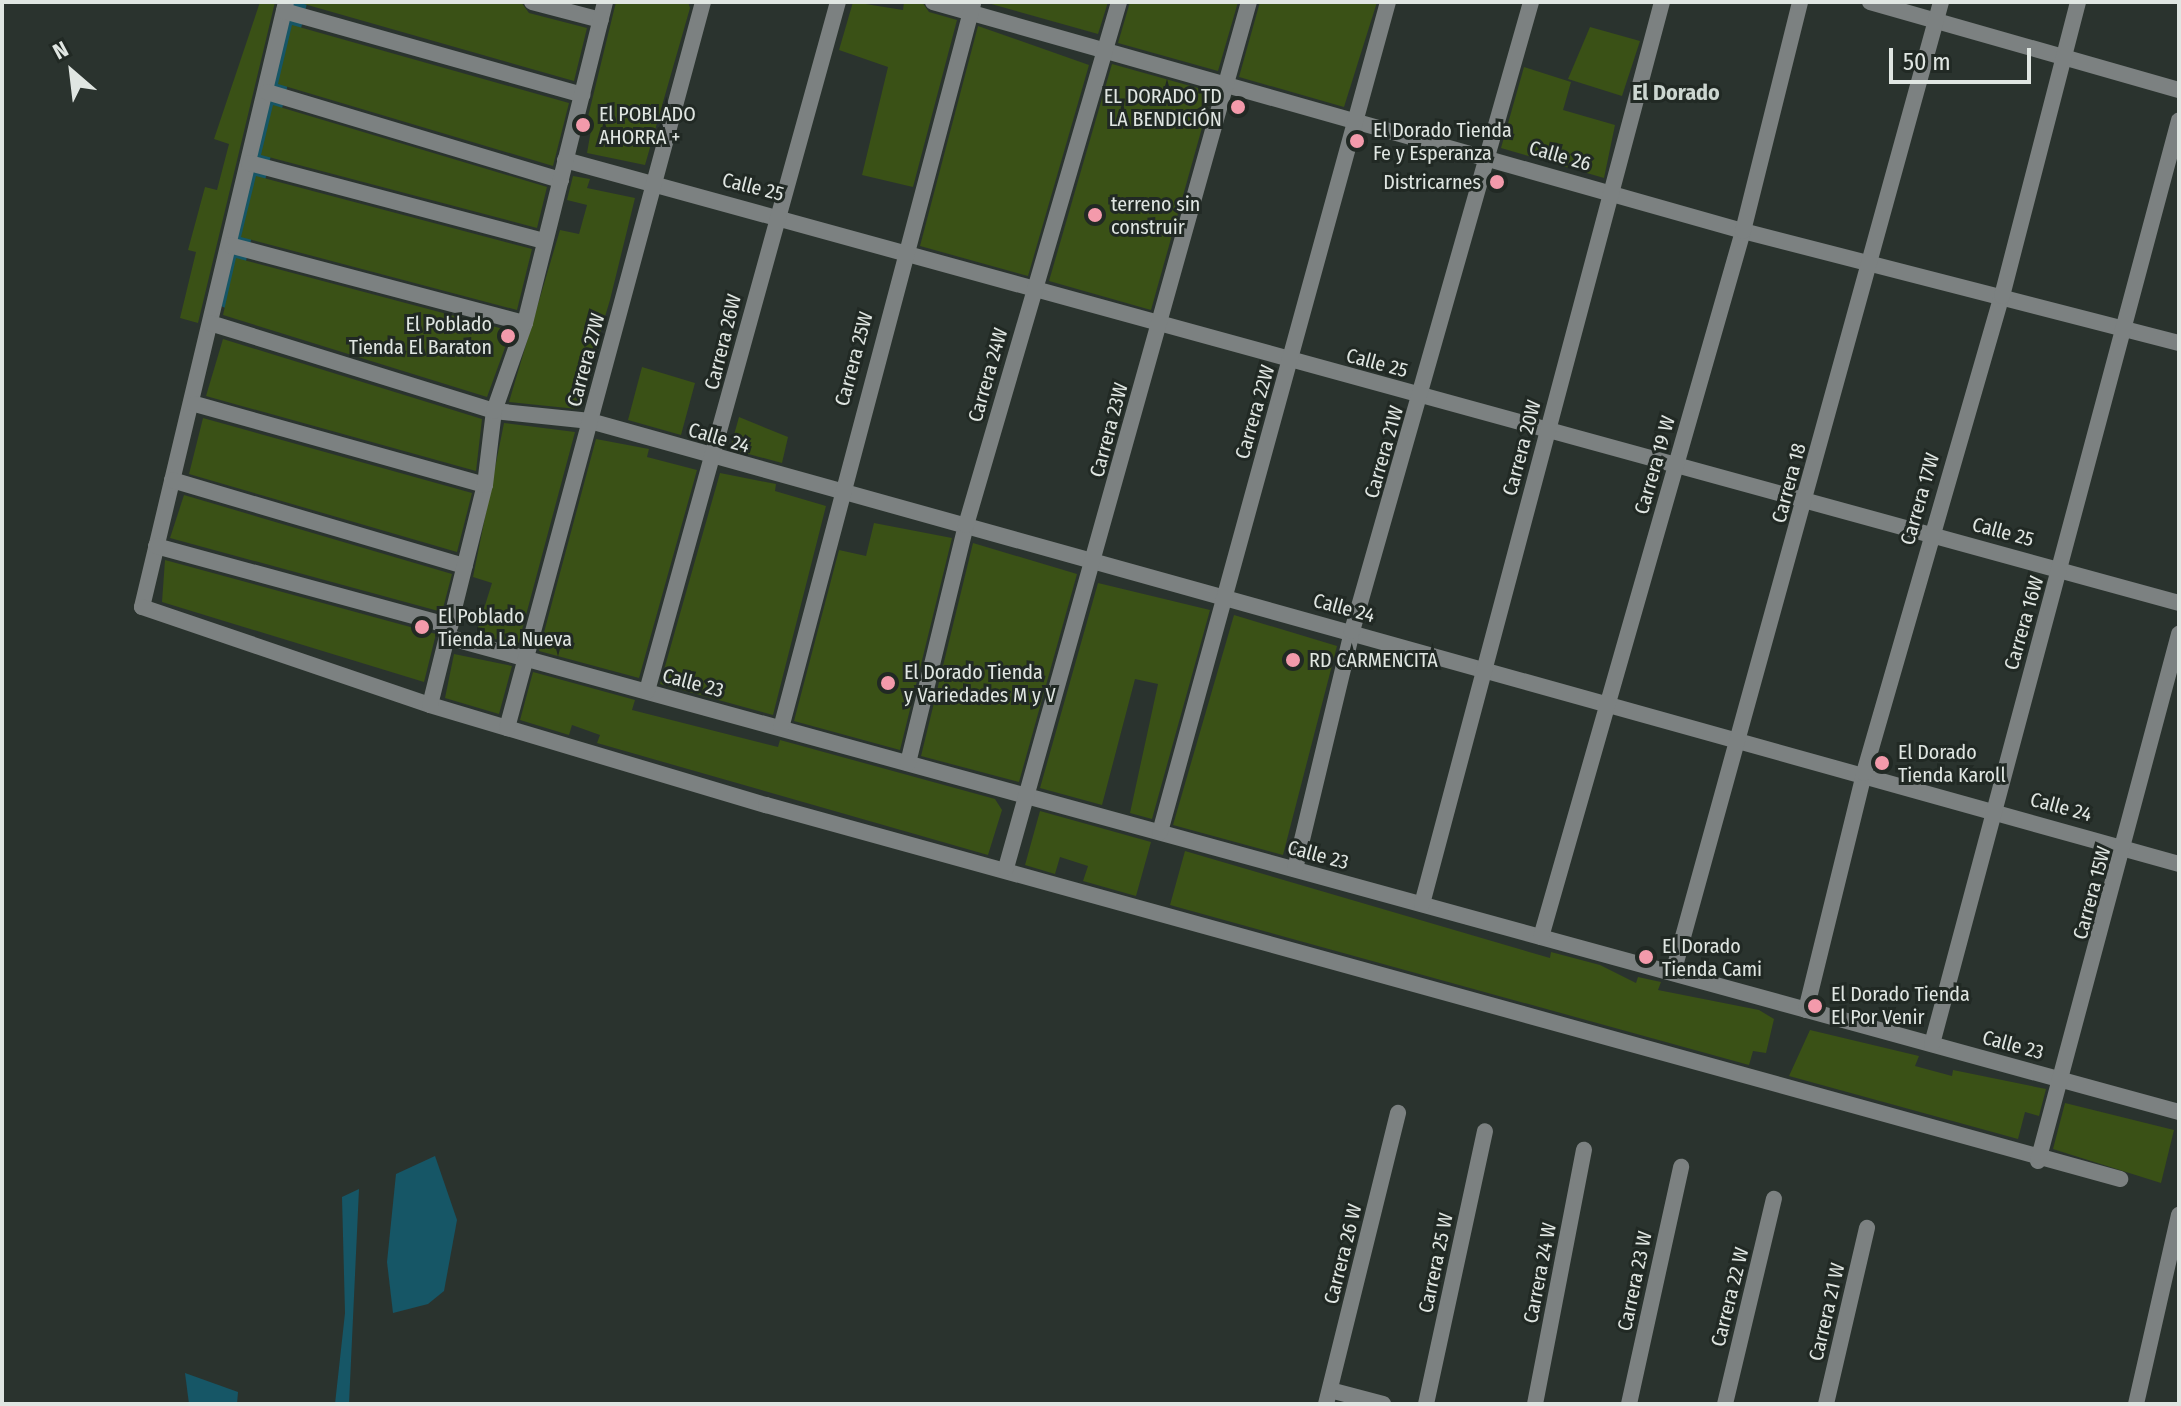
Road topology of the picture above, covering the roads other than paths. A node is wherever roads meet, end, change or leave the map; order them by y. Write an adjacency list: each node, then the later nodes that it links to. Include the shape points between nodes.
1 (532, 2): 17 (street)
2 (605, 2): 17 (street)
3 (703, 2): 31 (street, Carrera 27W)
4 (838, 2): 33 (street, Carrera 26W)
5 (933, 2): 16 (street, Calle 26)
6 (1119, 2): 19 (street, Carrera 24W)
7 (1249, 2): 21 (street, Carrera 23W)
8 (1388, 2): 26 (street, Carrera 22W)
9 (1531, 2): 27 (street, Carrera 21W)
10 (1662, 2): 32 (street, Carrera 20W)
11 (1800, 2): 34 (street, Carrera 19 W)
12 (1870, 2): 18 (street)
13 (1941, 2): 18 (street, Carrera 18)
14 (2078, 2): 20 (street, Carrera 17W)
15 (285, 7): 23 (street); 24 (street)
16 (973, 7): 19 (street, Calle 26); 37 (street, Carrera 25W)
17 (601, 20): 24 (street)
18 (1936, 22): 20 (street); 38 (street, Carrera 18)
19 (1107, 51): 21 (street, Calle 26); 39 (street, Carrera 24W)
20 (2062, 60): 22 (street); 40 (street, Carrera 17W)
21 (1229, 85): 26 (street, Calle 26); 43 (street, Carrera 23W)
22 (2179, 90)
23 (267, 92): 29 (street); 30 (street)
24 (582, 95): 28 (street)
25 (2179, 120): 44 (street, Carrera 16W)
26 (1356, 121): 27 (street, Calle 26); 46 (street, Carrera 22W)
27 (1490, 158): 32 (street, Calle 26); 47 (street, Carrera 21W)
28 (565, 160): 30 (street); 31 (street, Calle 25)
29 (249, 163): 35 (street); 36 (street)
30 (561, 180): 35 (street)
31 (654, 184): 33 (street, Calle 25); 50 (street, Carrera 27W)
32 (1614, 192): 34 (street, Calle 26); 51 (street, Carrera 20W)
33 (776, 213): 37 (street, Calle 25); 52 (street, Carrera 26W)
34 (1743, 231): 38 (street, Calle 26); 53 (street, Carrera 19 W)
35 (545, 241): 42 (street)
36 (229, 245): 41 (street); 42 (street)
37 (904, 249): 39 (street, Calle 25); 56 (street, Carrera 25W)
38 (1868, 263): 40 (street, Calle 26); 57 (street, Carrera 18)
39 (1035, 286): 43 (street, Calle 25); 58 (street, Carrera 24W)
40 (2002, 296): 44 (street, Calle 26); 59 (street, Carrera 17W)
41 (210, 323): 48 (street); 49 (street, Calle 24)
42 (525, 323): 49 (street)
43 (1158, 324): 46 (street, Calle 25); 61 (street, Carrera 23W)
44 (2126, 328): 45 (street, Calle 26); 63 (street, Carrera 16W)
45 (2179, 343)
46 (1290, 360): 47 (street, Calle 25); 64 (street, Carrera 22W)
47 (1422, 396): 51 (street, Calle 25); 67 (street, Carrera 21W)
48 (195, 404): 54 (street); 55 (street)
49 (494, 411): 50 (street, Calle 24); 55 (street)
50 (590, 421): 52 (street, Calle 24); 69 (street, Carrera 27W)
51 (1547, 433): 53 (street, Calle 25); 70 (street, Carrera 20W)
52 (715, 458): 56 (street, Calle 24); 71 (street, Carrera 26W)
53 (1676, 464): 57 (street, Calle 25); 72 (street, Carrera 19 W)
54 (172, 480): 60 (street); 62 (street)
55 (485, 485): 62 (street)
56 (838, 492): 58 (street, Calle 24); 75 (street, Carrera 25W)
57 (1806, 500): 59 (street, Calle 25); 76 (street, Carrera 18)
58 (966, 525): 61 (street, Calle 24); 77 (street, Carrera 24W)
59 (1931, 534): 63 (street, Calle 25); 78 (street, Carrera 17W)
60 (156, 546): 66 (street, Calle 23); 73 (street, via 142,607)
61 (1095, 563): 64 (street, Calle 24); 79 (street, Carrera 23W)
62 (465, 566): 66 (street)
63 (2061, 569): 65 (street, Calle 25); 80 (street, Carrera 16W)
64 (1224, 596): 67 (street, Calle 24); 81 (street, Carrera 22W)
65 (2179, 603)
66 (448, 631): 69 (street, Calle 23); 73 (street)
67 (1352, 631): 70 (street, Calle 24); 85 (street, Carrera 21W)
68 (2179, 634): 82 (street, Carrera 15W)
69 (526, 658): 71 (street, Calle 23); 74 (street, Carrera 27W)
70 (1484, 666): 72 (street, Calle 24); 86 (street, Carrera 20W)
71 (647, 691): 75 (street, Calle 23)
72 (1607, 702): 76 (street, Calle 24); 87 (street, Carrera 19 W)
73 (430, 705): 74 (street)
74 (507, 728): 84 (street)
75 (781, 728): 77 (street, Calle 23)
76 (1739, 737): 78 (street, Calle 24); 88 (street, Carrera 18)
77 (908, 763): 79 (street, Calle 23)
78 (1864, 773): 80 (street, Calle 24); 89 (street, Carrera 17W)
79 (1031, 797): 81 (street, Calle 23); 84 (street, Carrera 23W)
80 (1991, 809): 82 (street, Calle 24); 90 (street, Carrera 16W)
81 (1160, 832): 85 (street, Calle 23)
82 (2126, 845): 83 (street, Calle 24); 91 (street, Carrera 15W)
83 (2179, 864)
84 (1006, 868): 96 (street)
85 (1295, 869): 86 (street, Calle 23)
86 (1422, 904): 87 (street, Calle 23)
87 (1541, 937): 88 (street, Calle 23)
88 (1673, 973): 89 (street, Calle 23)
89 (1806, 1010): 90 (street, Calle 23)
90 (1932, 1044): 91 (street, Calle 23)
91 (2062, 1080): 92 (street, Calle 23); 96 (street, Carrera 15W)
92 (2179, 1112)
93 (1398, 1113): 103 (street, Carrera 26 W)
94 (1485, 1131): 105 (street, Carrera 25 W)
95 (1584, 1150): 106 (street, Carrera 24 W)
96 (2038, 1161): 98 (street)
97 (1681, 1167): 107 (street, Carrera 23 W)
98 (2120, 1179)
99 (1774, 1199): 108 (street, Carrera 22 W)
100 (2179, 1215): 102 (street, via 2173,1237)
101 (1867, 1228): 109 (street, Carrera 21 W)
102 (2172, 1296): 110 (street)
103 (1328, 1397): 104 (street)
104 (1383, 1404)
105 (1426, 1404)
106 (1535, 1404)
107 (1629, 1404)
108 (1725, 1404)
109 (1826, 1404)
110 (2136, 1404)

